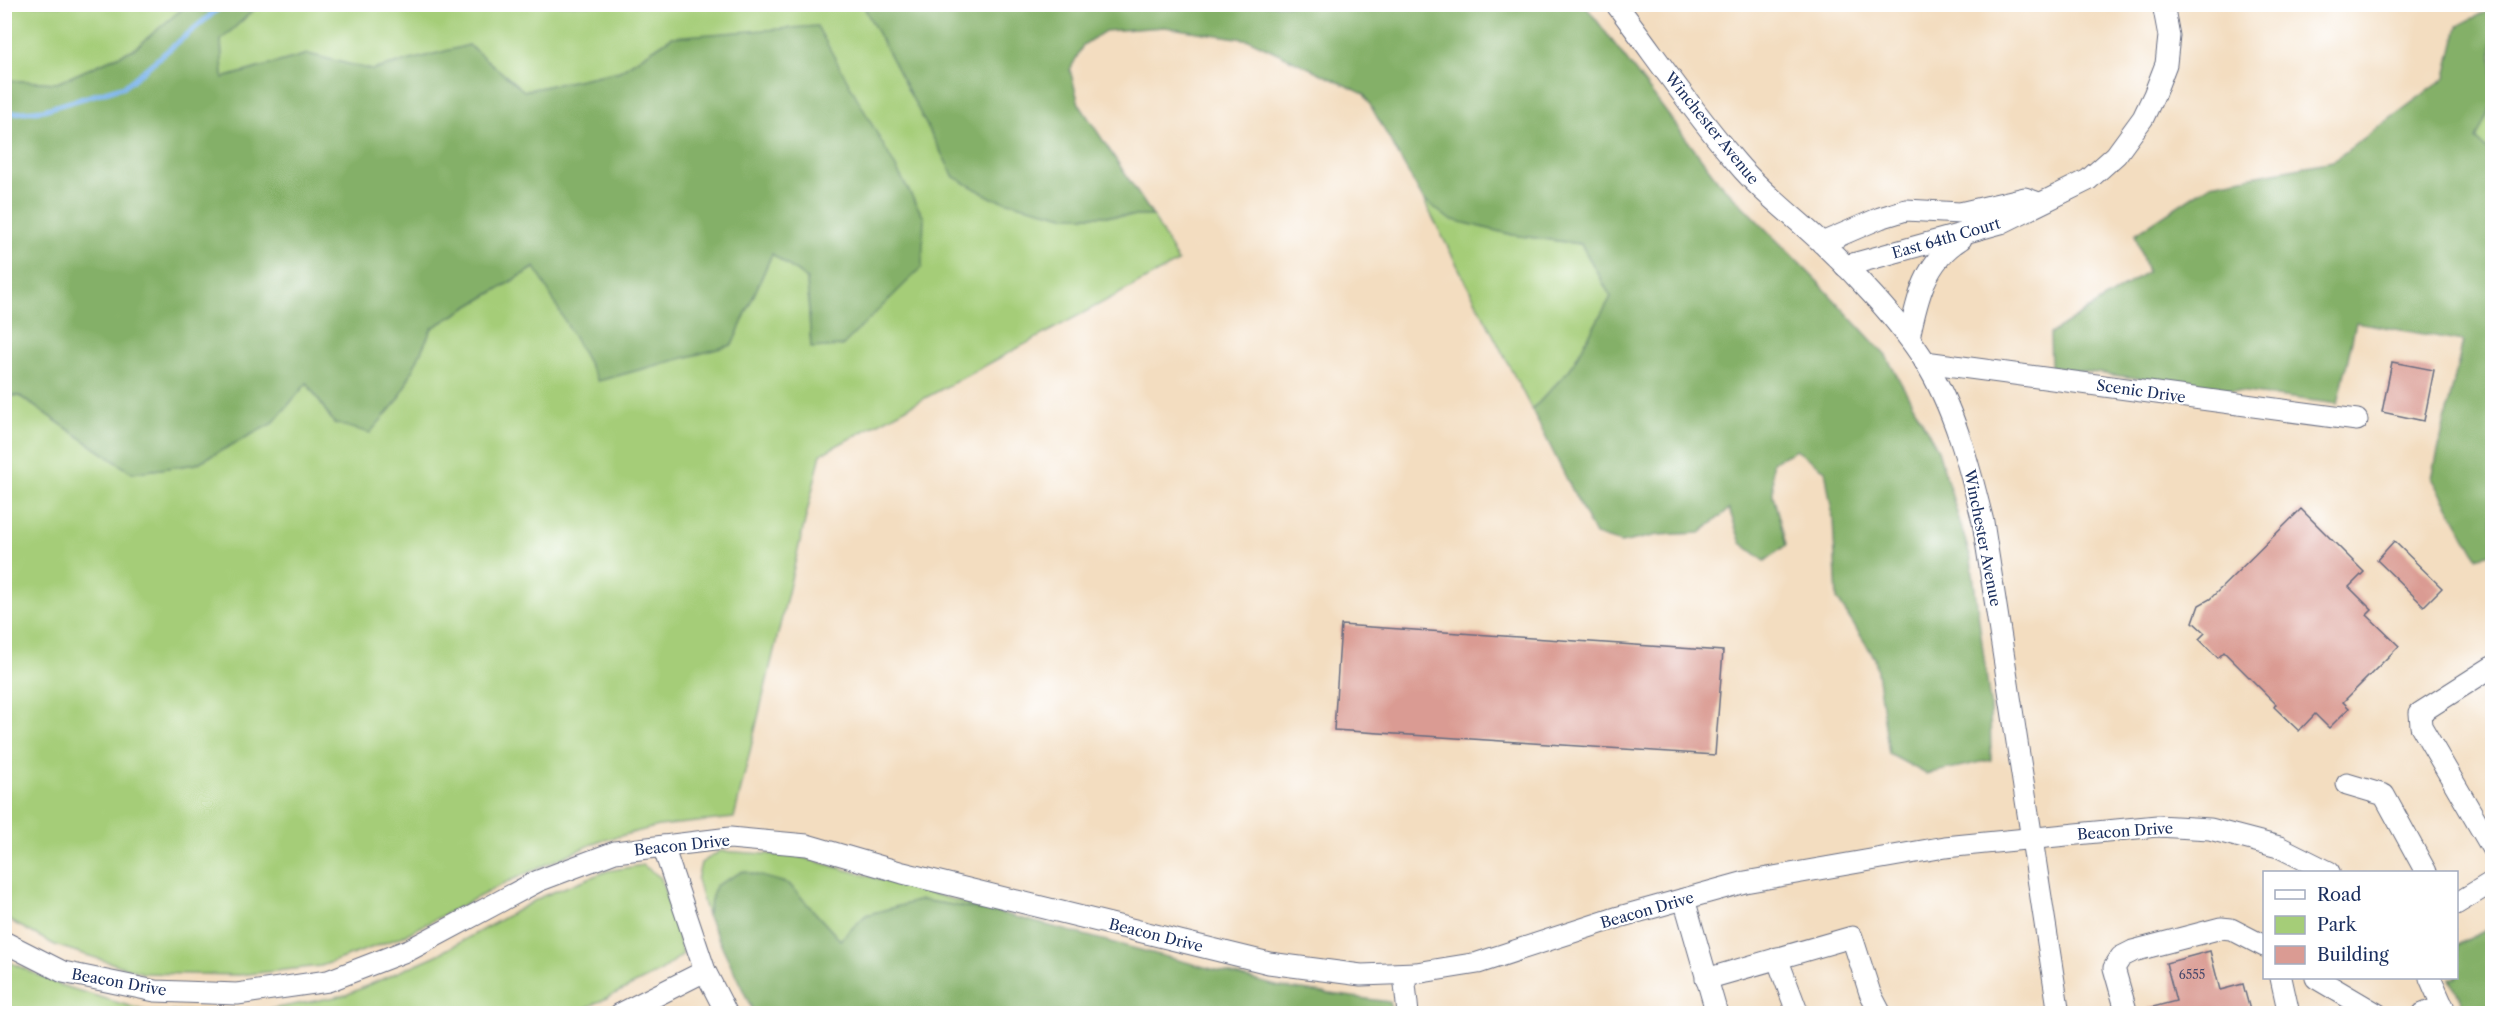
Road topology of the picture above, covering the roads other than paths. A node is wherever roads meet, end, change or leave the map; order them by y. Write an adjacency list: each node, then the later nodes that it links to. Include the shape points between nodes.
1 (1616, 4): 5 (street, Winchester Avenue, via 1737,163 1773,202)
2 (2163, 4): 3 (street, East 64th Court, via 2169,36 2166,64 2143,118 2116,155 2088,180)
3 (2039, 203): 4 (street, East 64th Court, via 2001,223); 5 (street, via 2025,198 1960,213 1906,210)
4 (1982, 228): 6 (street, East 64th Court); 7 (street, via 1940,254 1925,276)
5 (1822, 243): 6 (street, Winchester Avenue)
6 (1845, 266): 7 (street, Winchester Avenue)
7 (1909, 338): 8 (street, Winchester Avenue)
8 (1925, 362): 9 (street, Scenic Drive); 12 (street, Winchester Avenue, via 1969,464 1983,522)
9 (2357, 420)
10 (2493, 667): 14 (street, via 2420,713 2421,726)
11 (2347, 784): 16 (street, via 2384,795)
12 (2032, 839): 15 (street, Beacon Drive, via 2157,826 2210,829 2279,847); 18 (street, Beacon Drive, via 1945,848 1769,878); 37 (street, Winchester Avenue)
13 (663, 846): 20 (street, Beacon Drive, via 615,852 538,881 411,949 328,981 237,994 155,991 63,972); 23 (street); 24 (street, Beacon Drive, via 730,838 807,845 903,873 1269,963 1361,975)
14 (2493, 848)
15 (2325, 871)
16 (2425, 871)
17 (2493, 882): 19 (street)
18 (1684, 899): 24 (street, Beacon Drive, via 1478,963); 25 (street)
19 (2458, 903)
20 (4, 942)
21 (2263, 945): 38 (street, via 2221,928 2121,957 2114,968)
22 (1777, 958): 25 (street); 35 (street); 36 (street, via 1852,937)
23 (705, 971): 31 (street); 32 (street)
24 (1404, 974): 33 (street)
25 (1706, 979): 34 (street)
26 (2281, 979): 39 (street)
27 (2318, 979): 29 (street)
28 (2430, 979): 30 (street)
29 (2337, 991): 40 (street); 41 (street)
30 (2438, 1011)
31 (620, 1014)
32 (727, 1014)
33 (1408, 1014)
34 (1717, 1014)
35 (1798, 1014)
36 (1881, 1014)
37 (2059, 1014)
38 (2127, 1014)
39 (2289, 1014)
40 (2340, 1014)
41 (2377, 1014)

